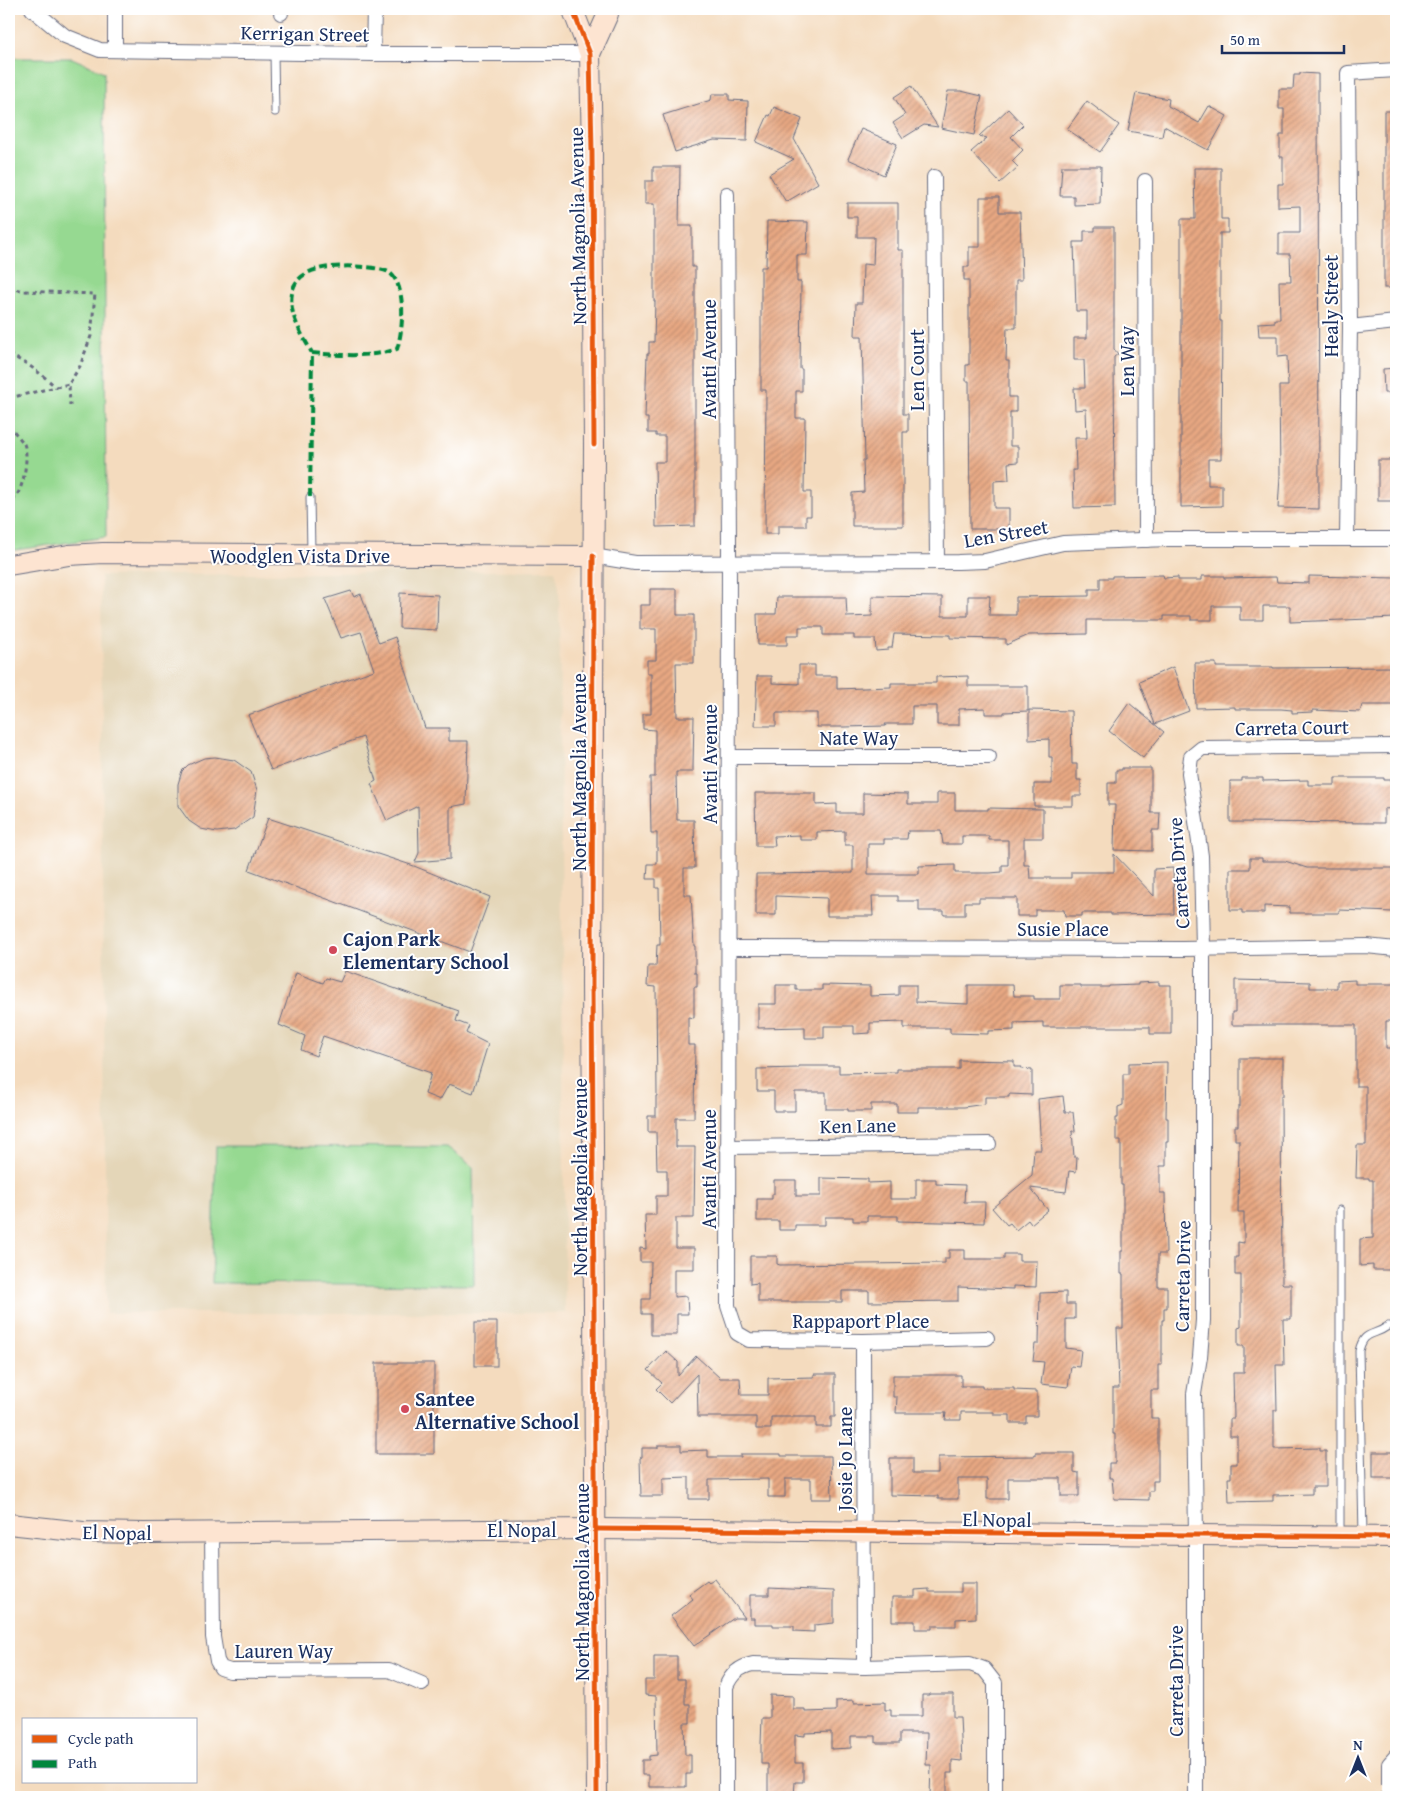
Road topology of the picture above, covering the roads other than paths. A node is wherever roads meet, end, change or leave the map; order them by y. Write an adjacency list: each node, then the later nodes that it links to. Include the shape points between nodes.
1 (32, 9): 6 (street, Kerrigan Street, via 65,36 100,50)
2 (115, 9): 6 (street)
3 (374, 9): 8 (street)
4 (574, 9): 9 (main road, North Magnolia Avenue)
5 (608, 9): 9 (main road, North Magnolia Avenue)
6 (115, 50): 7 (street, Kerrigan Street)
7 (274, 53): 8 (street, Kerrigan Street); 11 (lane)
8 (373, 54): 9 (street, Kerrigan Street)
9 (590, 54): 22 (main road, North Magnolia Avenue)
10 (1396, 70): 16 (street, Healy Street, via 1348,73)
11 (275, 112)
12 (934, 176): 24 (street, Len Court)
13 (1145, 182): 20 (street, Len Way)
14 (727, 194): 23 (street, Avanti Avenue)
15 (1396, 322): 16 (street)
16 (1350, 327): 18 (street, Healy Street)
17 (310, 498): 21 (lane)
18 (1347, 538): 19 (street, Len Street); 20 (street, Len Street)
19 (1396, 539)
20 (1146, 540): 24 (street, Len Street, via 1063,543 985,561)
21 (311, 555): 22 (main road, Woodglen Vista Drive); 25 (main road, Woodglen Vista Drive, via 103,553)
22 (593, 556): 23 (street, Len Street, via 635,563); 41 (main road, North Magnolia Avenue, via 592,992)
23 (729, 562): 24 (street, Len Street); 28 (street, Avanti Avenue)
24 (937, 562)
25 (9, 565)
26 (1396, 746): 27 (street, Carreta Court, via 1202,748)
27 (1191, 756): 31 (street, Carreta Drive, via 1189,773 1201,856)
28 (729, 757): 29 (street, Nate Way); 30 (street, Avanti Avenue)
29 (989, 757)
30 (729, 948): 31 (street, Susie Place); 34 (street, Avanti Avenue)
31 (1203, 948): 32 (street, Susie Place, via 1366,946); 44 (street, Carreta Drive, via 1203,1320 1194,1394)
32 (1396, 949)
33 (989, 1144): 34 (street, Ken Lane)
34 (727, 1147): 37 (street, Avanti Avenue, via 728,1306)
35 (1340, 1210): 45 (lane)
36 (1388, 1326): 46 (lane, via 1367,1335 1359,1351)
37 (737, 1333): 39 (street, Rappaport Place, via 749,1340)
38 (987, 1338): 39 (street, Rappaport Place)
39 (863, 1342): 43 (street, Josie Jo Lane)
40 (9, 1524): 42 (main road, El Nopal, via 82,1532)
41 (597, 1529): 42 (main road, El Nopal); 43 (main road, El Nopal); 51 (main road, North Magnolia Avenue)
42 (212, 1532): 49 (street, Lauren Way, via 213,1637 221,1668 230,1671 389,1670)
43 (864, 1532): 44 (main road, El Nopal); 48 (street, Josie Jo Lane)
44 (1196, 1536): 45 (main road, El Nopal); 54 (street, Carreta Drive)
45 (1340, 1537): 46 (main road, El Nopal)
46 (1363, 1537): 47 (main road, El Nopal)
47 (1396, 1537)
48 (864, 1666): 52 (street, via 753,1664 745,1665 733,1674 725,1694); 53 (street, via 970,1664 989,1673 995,1683)
49 (422, 1684)
50 (1396, 1756): 55 (street, via 1389,1764)
51 (597, 1797)
52 (726, 1797)
53 (995, 1797)
54 (1196, 1797)
55 (1388, 1797)

